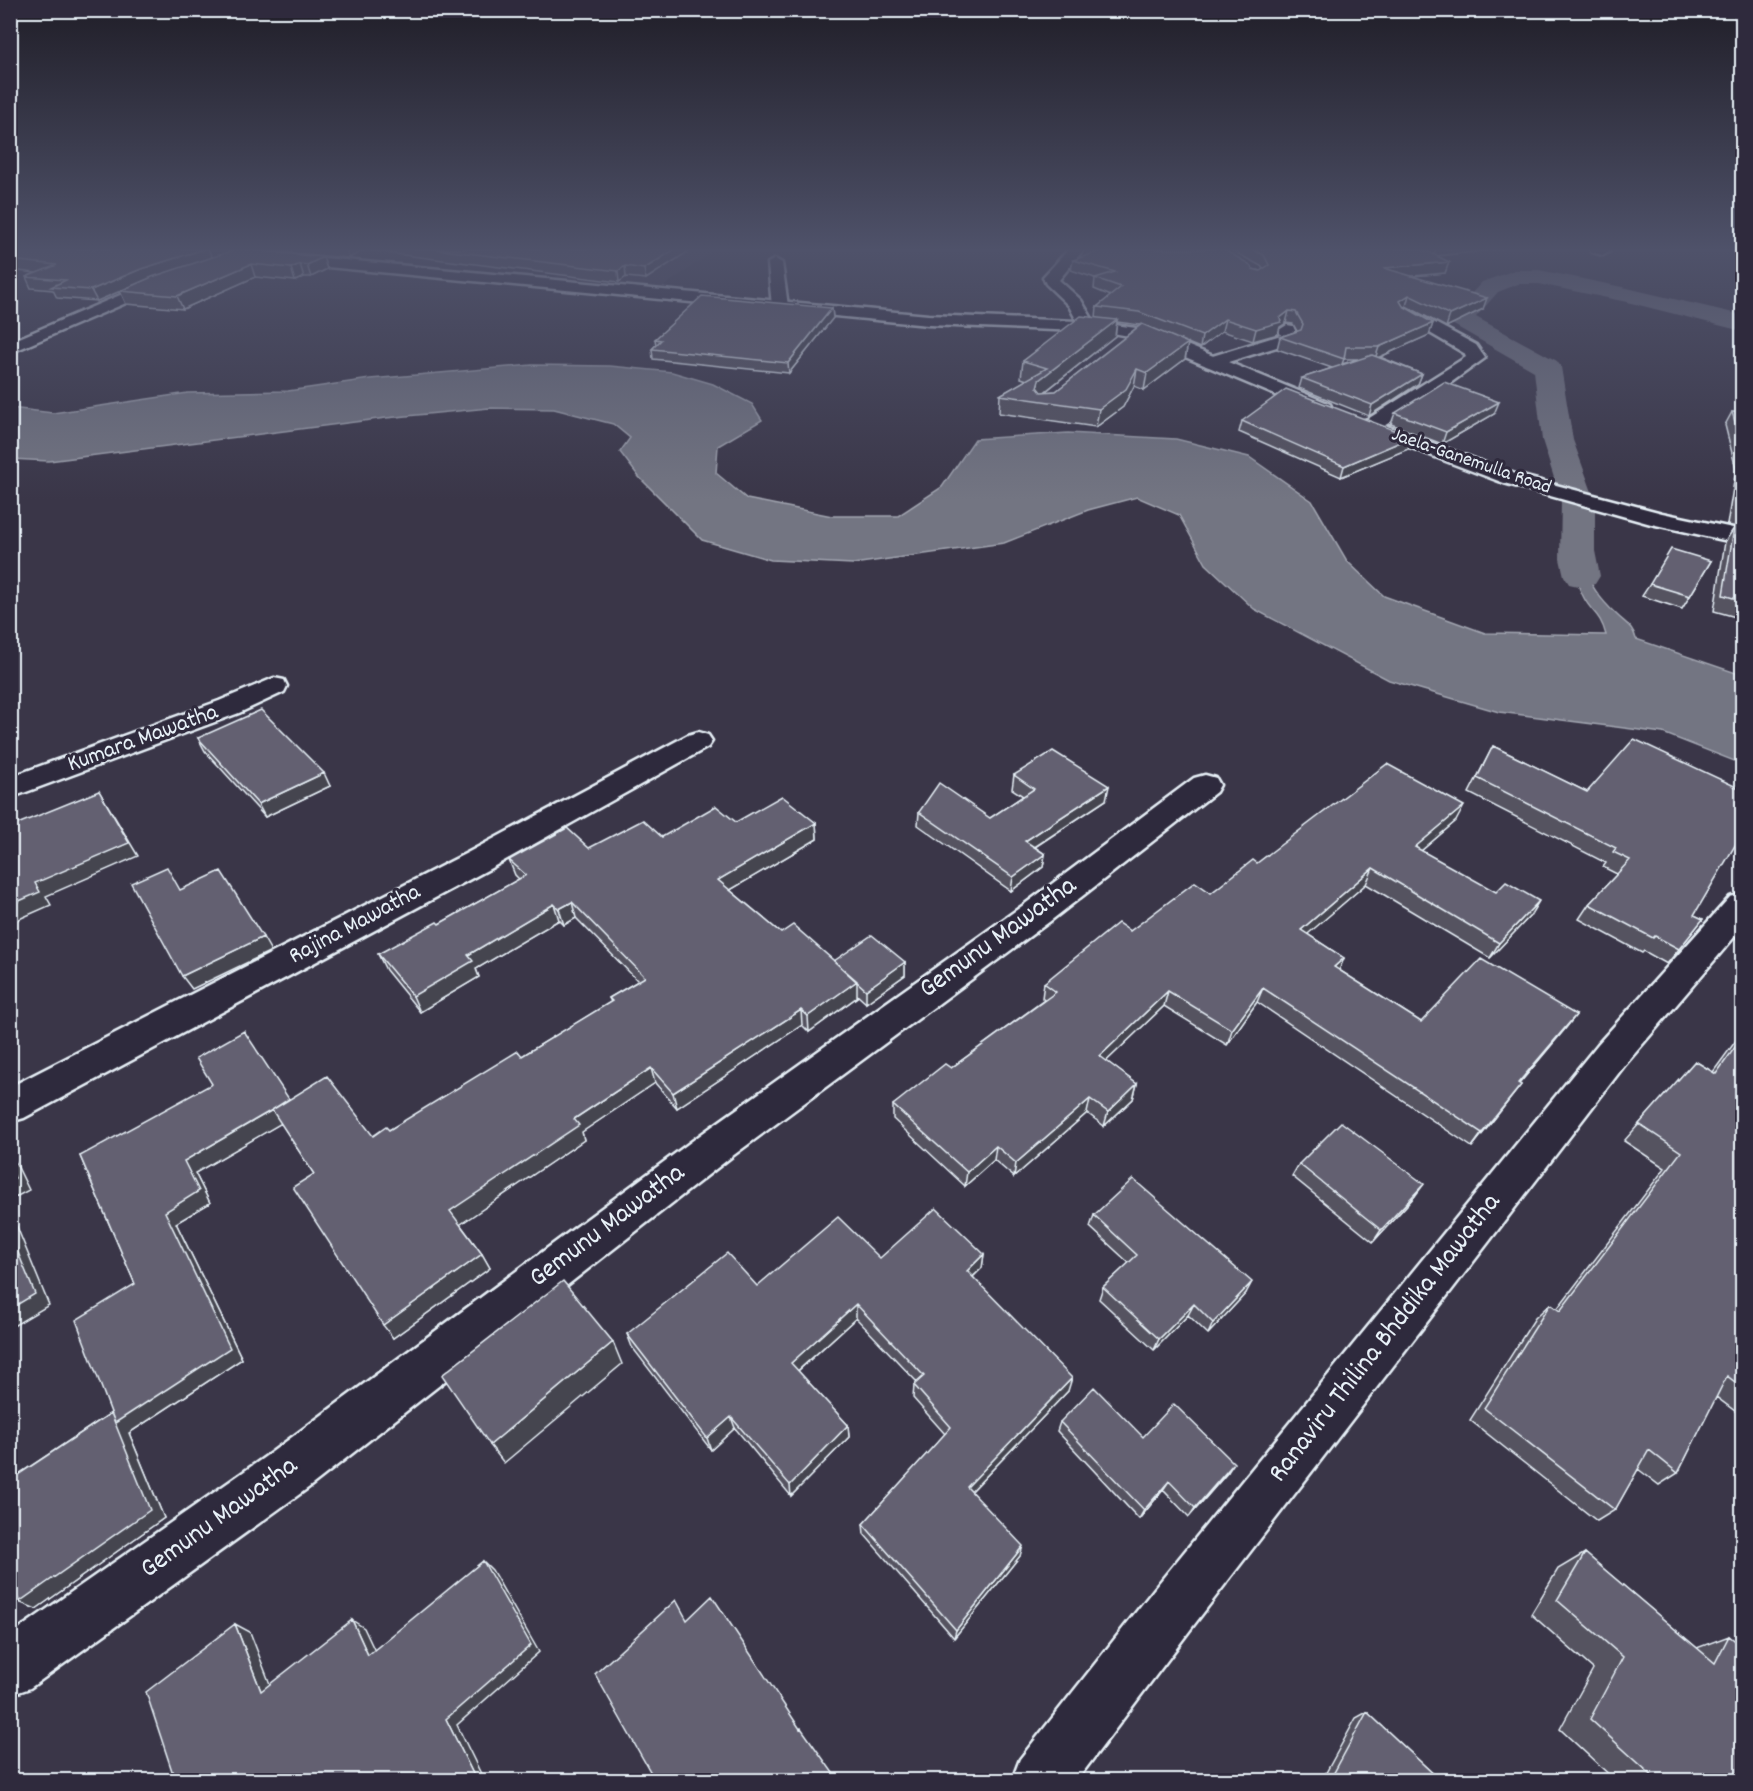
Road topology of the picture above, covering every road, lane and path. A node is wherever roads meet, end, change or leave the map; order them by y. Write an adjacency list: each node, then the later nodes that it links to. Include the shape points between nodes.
1 (45, 333): 7 (street)
2 (1134, 333): 6 (street)
3 (1140, 333): 8 (street, Jaela-Ganemulla Road)
4 (1288, 333): 8 (street, via 1290,338 1274,345)
5 (1441, 333): 9 (street, via 1470,349 1476,358)
6 (1118, 346)
7 (10, 348)
8 (1212, 362): 9 (street, Jaela-Ganemulla Road)
9 (1370, 426): 10 (street, Jaela-Ganemulla Road, via 1511,479)
10 (1743, 537)
11 (274, 686): 14 (street, Kumara Mawatha, via 229,707)
12 (698, 741): 16 (street, Rajina Mawatha)
13 (1205, 785): 17 (street, Gemunu Mawatha, via 1037,913 717,1144 290,1470)
14 (10, 788)
15 (1743, 906): 18 (street, Ranaviru Thilina Bhddika Mawatha, via 1611,1055)
16 (10, 1106)
17 (10, 1668)
18 (1041, 1780)

